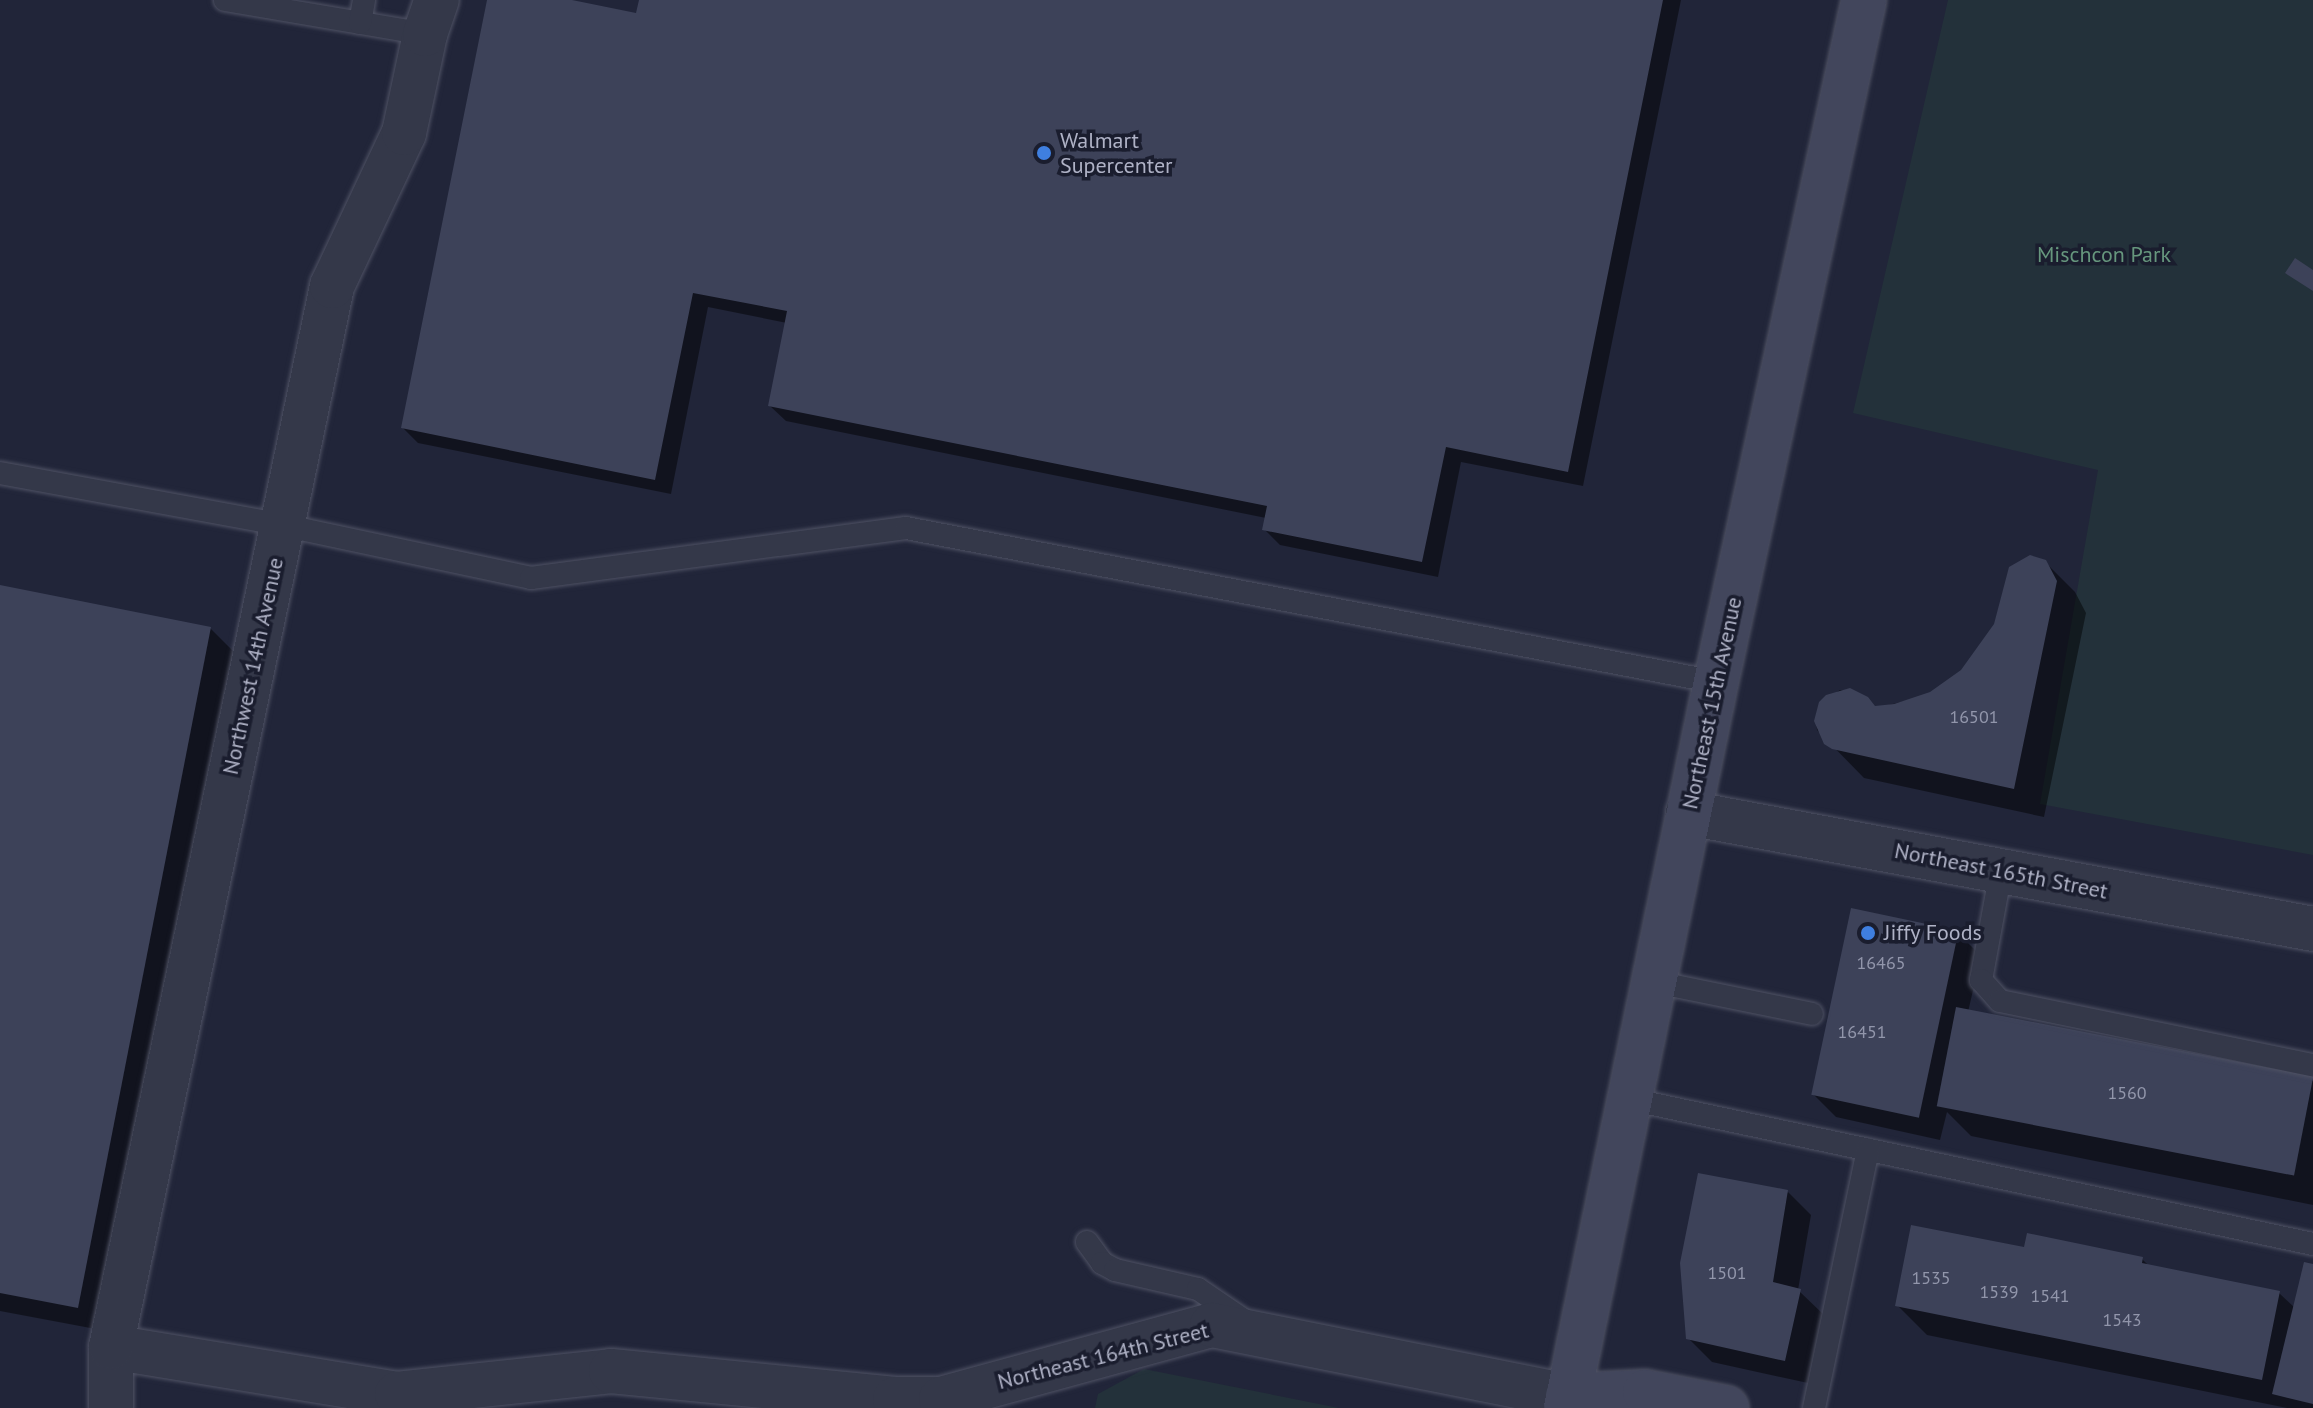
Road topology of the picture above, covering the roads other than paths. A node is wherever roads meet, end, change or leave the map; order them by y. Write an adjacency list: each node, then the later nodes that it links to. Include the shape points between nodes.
1 (225, 0): 5 (lane)
2 (364, 0): 5 (lane)
3 (1864, 0): 8 (street, Northeast 15th Avenue)
4 (431, 17): 5 (lane); 7 (street, Northwest 14th Avenue, via 404,133 332,286)
5 (360, 23)
6 (0, 473): 7 (lane)
7 (282, 525): 8 (lane, via 531,578 906,528); 20 (street, Northwest 14th Avenue)
8 (1716, 682): 9 (street, Northeast 15th Avenue)
9 (1688, 813): 10 (street, Northeast 165th Street); 12 (street, Northeast 15th Avenue)
10 (2001, 871): 11 (street, Northeast 165th Street); 14 (lane, via 1981,980 2000,1001)
11 (2313, 929)
12 (1655, 982): 13 (lane); 15 (street, Northeast 15th Avenue)
13 (1812, 1014)
14 (2313, 1065)
15 (1629, 1099): 16 (lane); 22 (street, Northeast 15th Avenue)
16 (1868, 1150): 18 (lane); 26 (lane)
17 (1087, 1242): 19 (lane, via 1102,1263 1115,1270 1198,1289)
18 (2313, 1244)
19 (1270, 1337): 21 (street, Northeast 164th Street, via 1212,1325 941,1399 611,1371); 22 (street, Northeast 164th Street)
20 (111, 1347): 21 (street, Northeast 164th Street, via 397,1394); 23 (street, Northwest 14th Avenue); 24 (street, Northwest 14th Avenue)
21 (456, 1398)
22 (1574, 1404): 25 (street, Northeast 164th Street, via 1645,1392)
23 (79, 1408)
24 (111, 1408)
25 (1726, 1408)
26 (1814, 1408)

